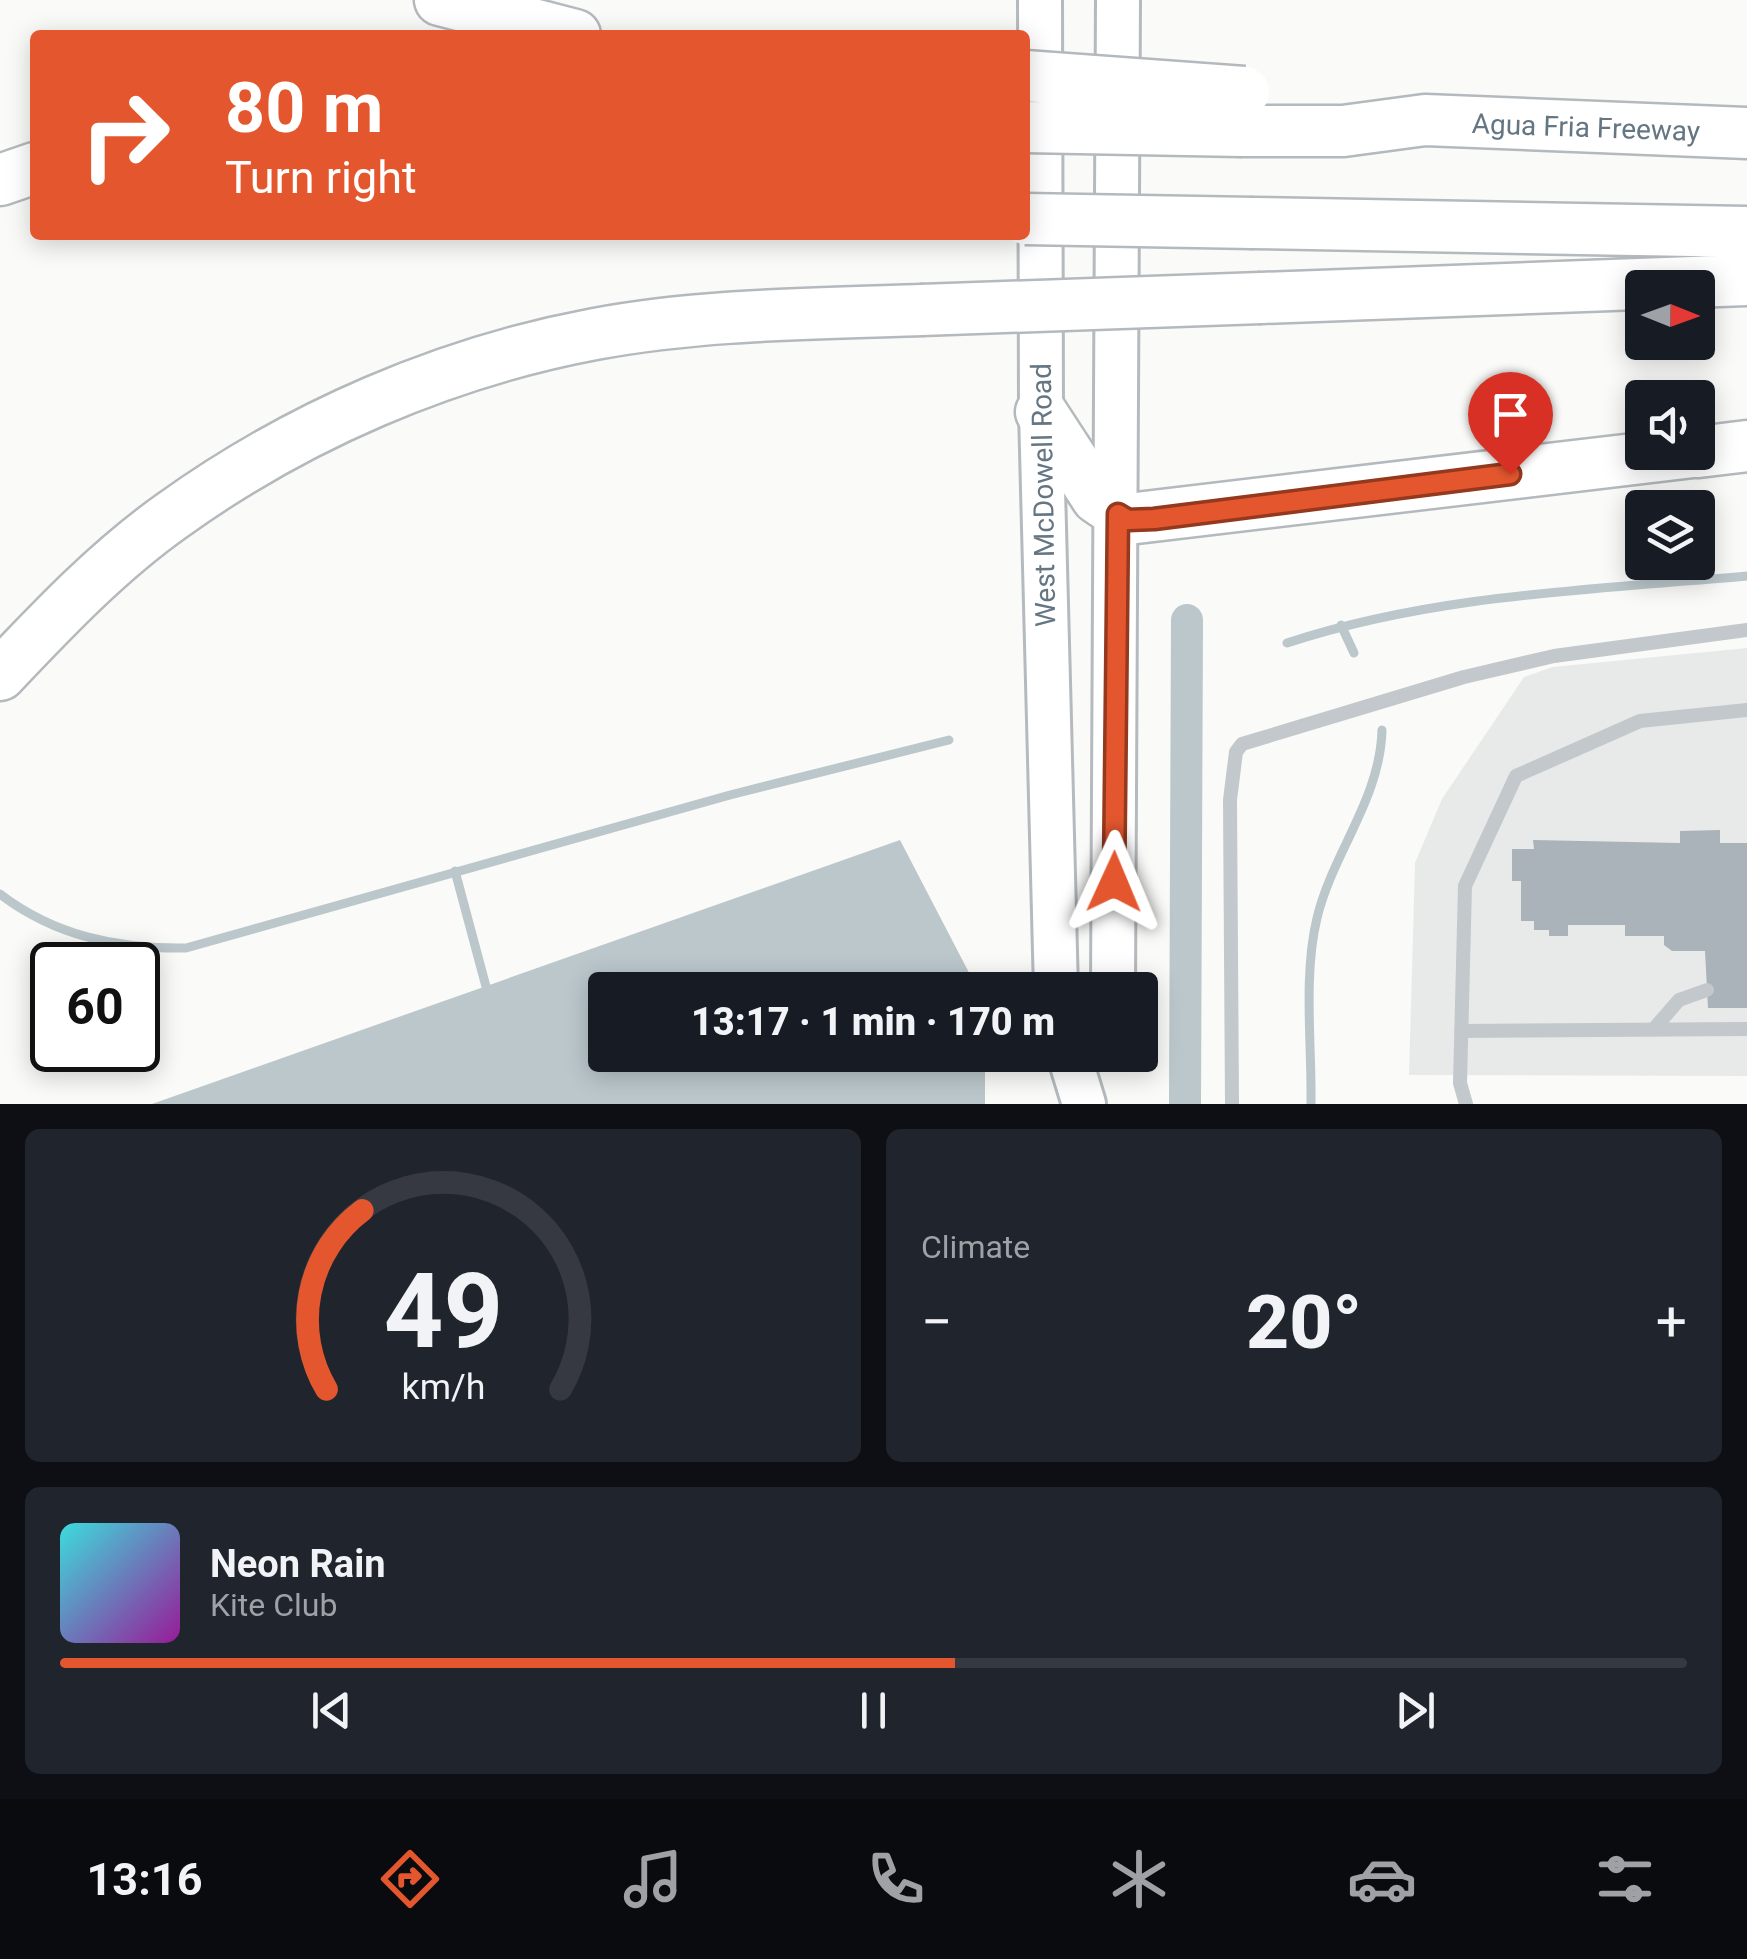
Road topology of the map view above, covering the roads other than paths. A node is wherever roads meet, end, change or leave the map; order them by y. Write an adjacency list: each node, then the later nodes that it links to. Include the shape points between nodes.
1 (440, 0): 4 (highway)
2 (1040, 0): 16 (main road, West McDowell Road)
3 (1118, 0): 20 (main road)
4 (556, 30)
5 (1030, 77): 6 (highway, bridge)
6 (1243, 111): 7 (highway, bridge); 8 (highway, Agua Fria Freeway, via 1345,102 1425,120)
7 (1030, 127)
8 (1747, 133)
9 (0, 148): 10 (highway)
10 (30, 157)
11 (30, 170): 12 (highway)
12 (0, 180)
13 (1030, 219): 14 (highway, bridge)
14 (1747, 232)
15 (1747, 280): 22 (highway, bridge, via 720,318 523,350 450,371 244,469 169,518)
16 (1040, 412): 20 (highway, via 1097,498); 24 (main road, West McDowell Road)
17 (1747, 446): 18 (highway)
18 (1715, 450)
19 (1625, 461): 20 (highway, via 1154,519)
20 (1118, 514): 25 (main road)
21 (1747, 630): 33 (lane, via 1554,656 1242,744 1230,800)
22 (0, 675)
23 (1747, 710): 29 (lane, via 1640,720 1516,776 1465,886)
24 (1056, 972)
25 (1113, 972)
26 (1707, 990): 27 (lane, via 1679,1000)
27 (1653, 1030): 28 (lane); 29 (lane)
28 (1747, 1030)
29 (1461, 1031): 34 (lane)
30 (1075, 1072): 32 (main road)
31 (1094, 1072): 32 (main road)
32 (1084, 1100)
33 (1232, 1104)
34 (1466, 1104)

